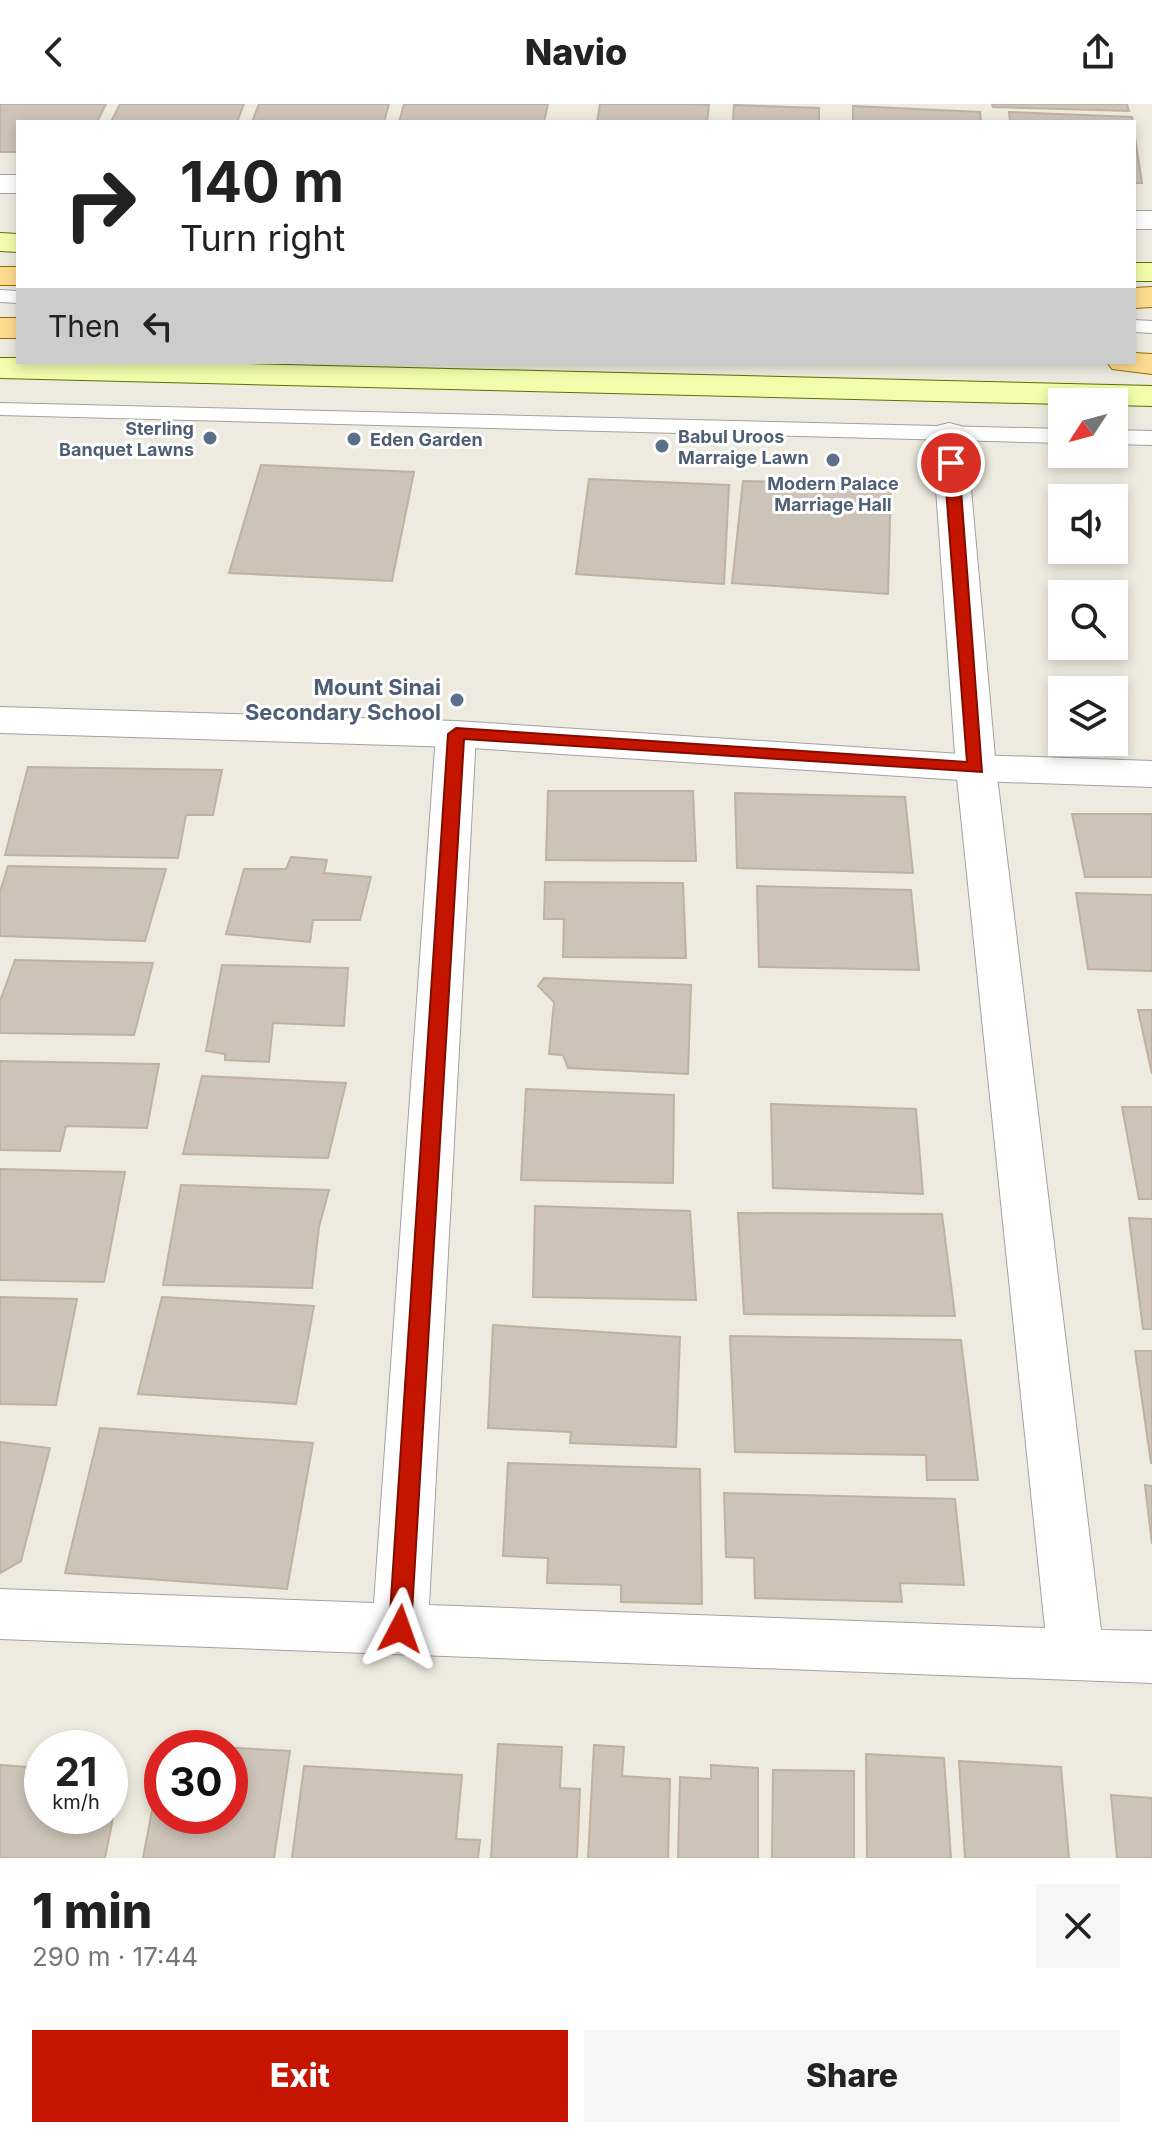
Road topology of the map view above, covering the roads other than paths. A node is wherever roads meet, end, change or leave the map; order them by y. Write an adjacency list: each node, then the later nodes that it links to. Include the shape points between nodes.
1 (0, 368): 2 (main road)
2 (1152, 396)
3 (0, 409): 4 (lane)
4 (949, 433): 5 (lane); 10 (street)
5 (1048, 436)
6 (1128, 437): 7 (lane)
7 (1152, 438)
8 (0, 720): 9 (street)
9 (456, 734): 10 (street); 13 (street)
10 (976, 768): 11 (street); 14 (street)
11 (1152, 774)
12 (0, 1614): 13 (street)
13 (400, 1629): 14 (street)
14 (1076, 1654): 15 (street)
15 (1152, 1657)

